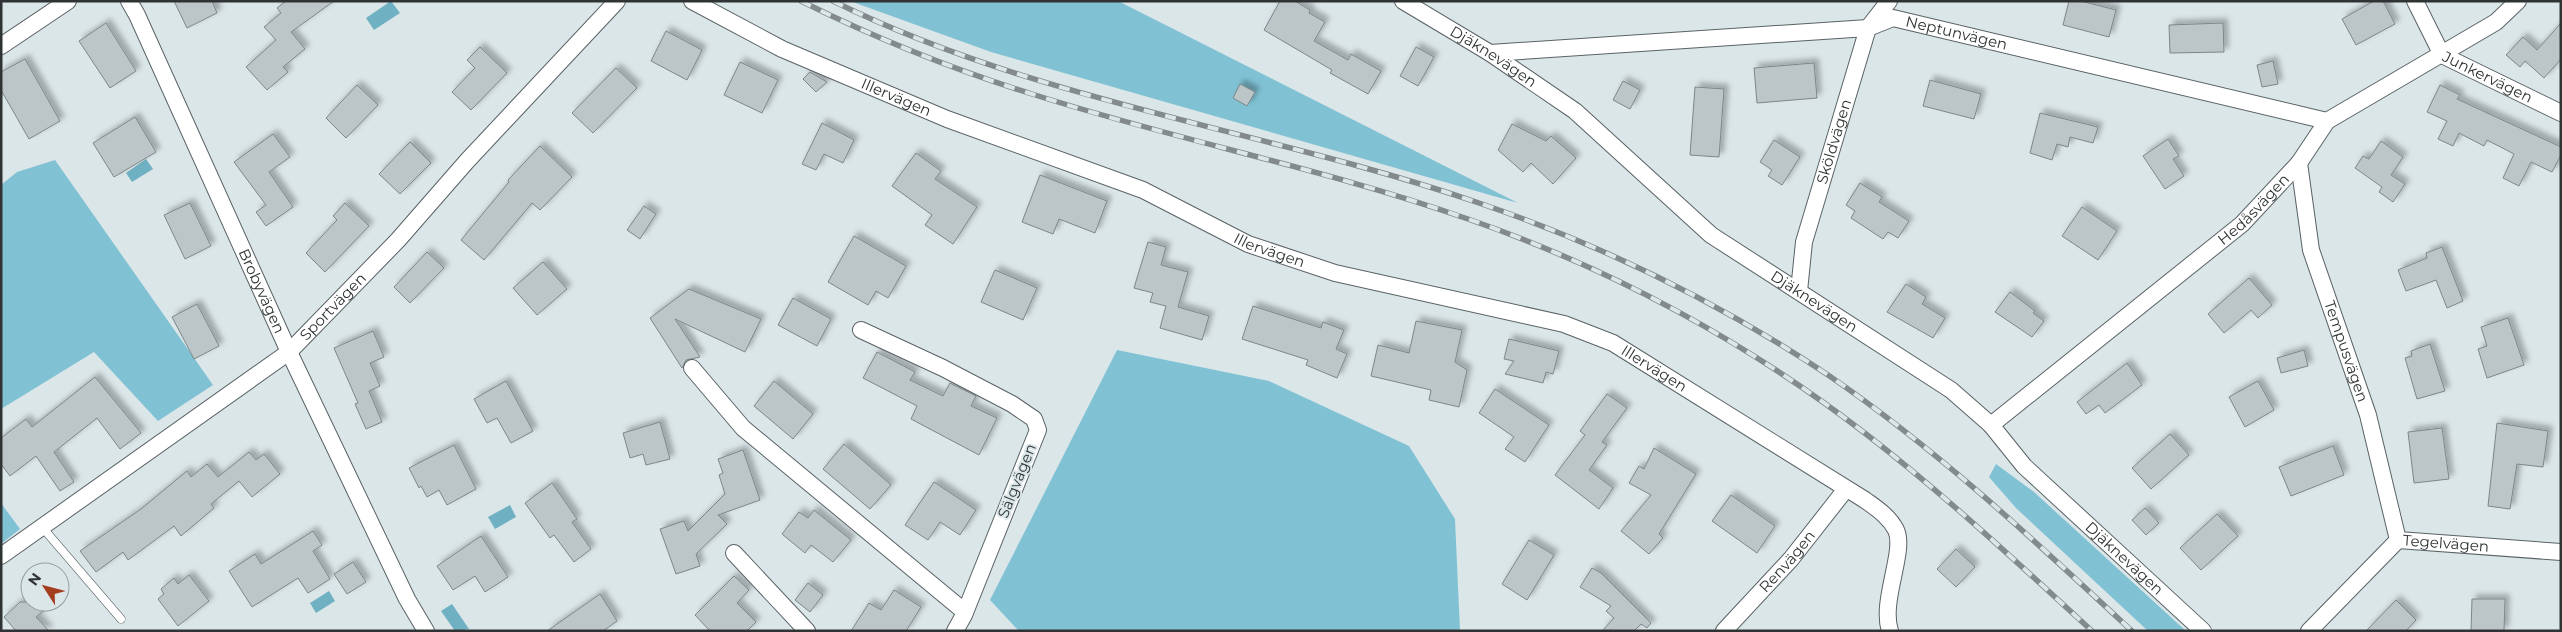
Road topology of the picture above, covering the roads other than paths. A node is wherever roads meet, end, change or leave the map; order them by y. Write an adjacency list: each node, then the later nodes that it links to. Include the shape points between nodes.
1 (68, 1): 10 (street)
2 (129, 1): 18 (street, Brobyvägen)
3 (617, 1): 18 (street, Sportvägen, via 398,240)
4 (692, 1): 21 (street, Illervägen, via 782,49 947,119 1143,190 1248,244 1335,273 1564,324 1613,343)
5 (1403, 1): 11 (street, Djäknevägen)
6 (1889, 1): 9 (street, Sköldvägen)
7 (2415, 1): 12 (street, Junkervägen)
8 (2518, 1): 12 (street, Hedåsvägen, via 2496,22)
9 (1868, 28): 11 (street, Neptunvägen); 14 (street, Neptunvägen, via 1893,18); 16 (street, Sköldvägen, via 1804,242)
10 (1, 46)
11 (1490, 53): 16 (street, Djäknevägen, via 1575,111 1711,234)
12 (2442, 55): 13 (street, Junkervägen); 14 (street, Hedåsvägen)
13 (2561, 113)
14 (2327, 121): 15 (street, Hedåsvägen)
15 (2299, 163): 20 (street, Hedåsvägen, via 2242,224); 23 (street, Tempusvägen, via 2311,250 2368,416)
16 (1799, 291): 20 (street, Djäknevägen, via 1951,390)
17 (861, 330): 27 (street, Sälgvägen, via 943,368 1034,419 1038,430)
18 (289, 352): 22 (street, Sportvägen); 29 (street, Brobyvägen, via 403,592)
19 (692, 368): 27 (street, via 742,428)
20 (1991, 425): 34 (street, Djäknevägen, via 2024,466)
21 (1846, 489): 32 (street, Renvägen, via 1792,559); 33 (street, Illervägen, via 1878,508 1897,531 1888,603)
22 (42, 527): 26 (street, Sportvägen); 28 (lane)
23 (2398, 540): 24 (street, Tegelvägen); 35 (street, Tegelvägen)
24 (2561, 552)
25 (734, 554): 30 (street)
26 (1, 556)
27 (965, 612): 31 (street, Sälgvägen)
28 (121, 619)
29 (426, 631)
30 (807, 631)
31 (955, 631)
32 (1724, 631)
33 (1890, 631)
34 (2203, 631)
35 (2310, 631)

